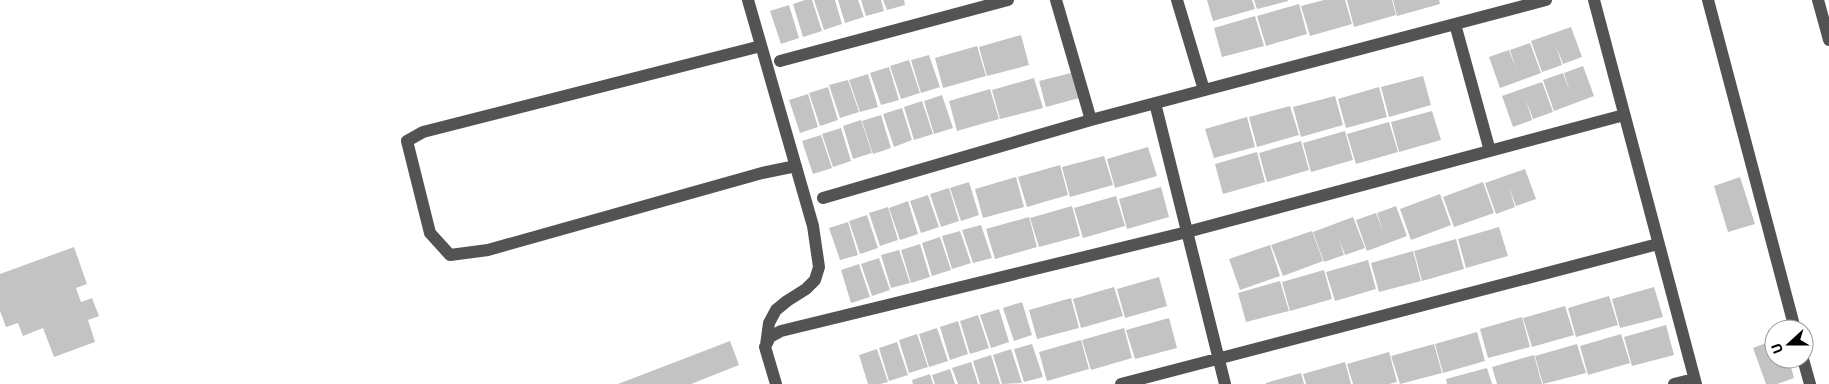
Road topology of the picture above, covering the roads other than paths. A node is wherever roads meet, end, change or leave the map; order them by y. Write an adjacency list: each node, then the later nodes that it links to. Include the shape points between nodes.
1 (748, 0): 11 (street)
2 (1008, 0): 12 (street)
3 (1056, 0): 16 (street)
4 (1178, 0): 13 (street)
5 (1546, 0): 9 (street)
6 (1594, 0): 15 (street)
7 (1708, 0): 22 (street)
8 (1818, 0): 10 (street)
9 (1455, 24): 13 (street); 17 (street)
10 (1829, 40)
11 (761, 46): 18 (street); 18 (street, via 423,132 406,141 430,233 450,254 488,250)
12 (780, 61)
13 (1204, 90): 14 (street)
14 (1155, 103): 16 (street); 20 (street)
15 (1624, 115): 17 (street); 21 (street)
16 (1091, 120): 19 (street)
17 (1490, 151): 20 (street)
18 (796, 166): 23 (street, via 814,226 819,267 815,280 806,289 776,310 769,323)
19 (822, 198)
20 (1187, 232): 23 (street, via 781,331 770,337); 24 (street)
21 (1658, 244): 24 (street); 26 (street)
22 (1793, 319)
23 (765, 347): 27 (street)
24 (1219, 358): 28 (street); 29 (street)
25 (1806, 369): 31 (street)
26 (1695, 382): 30 (street)
27 (776, 384)
28 (1121, 384)
29 (1225, 384)
30 (1674, 384)
31 (1810, 384)

